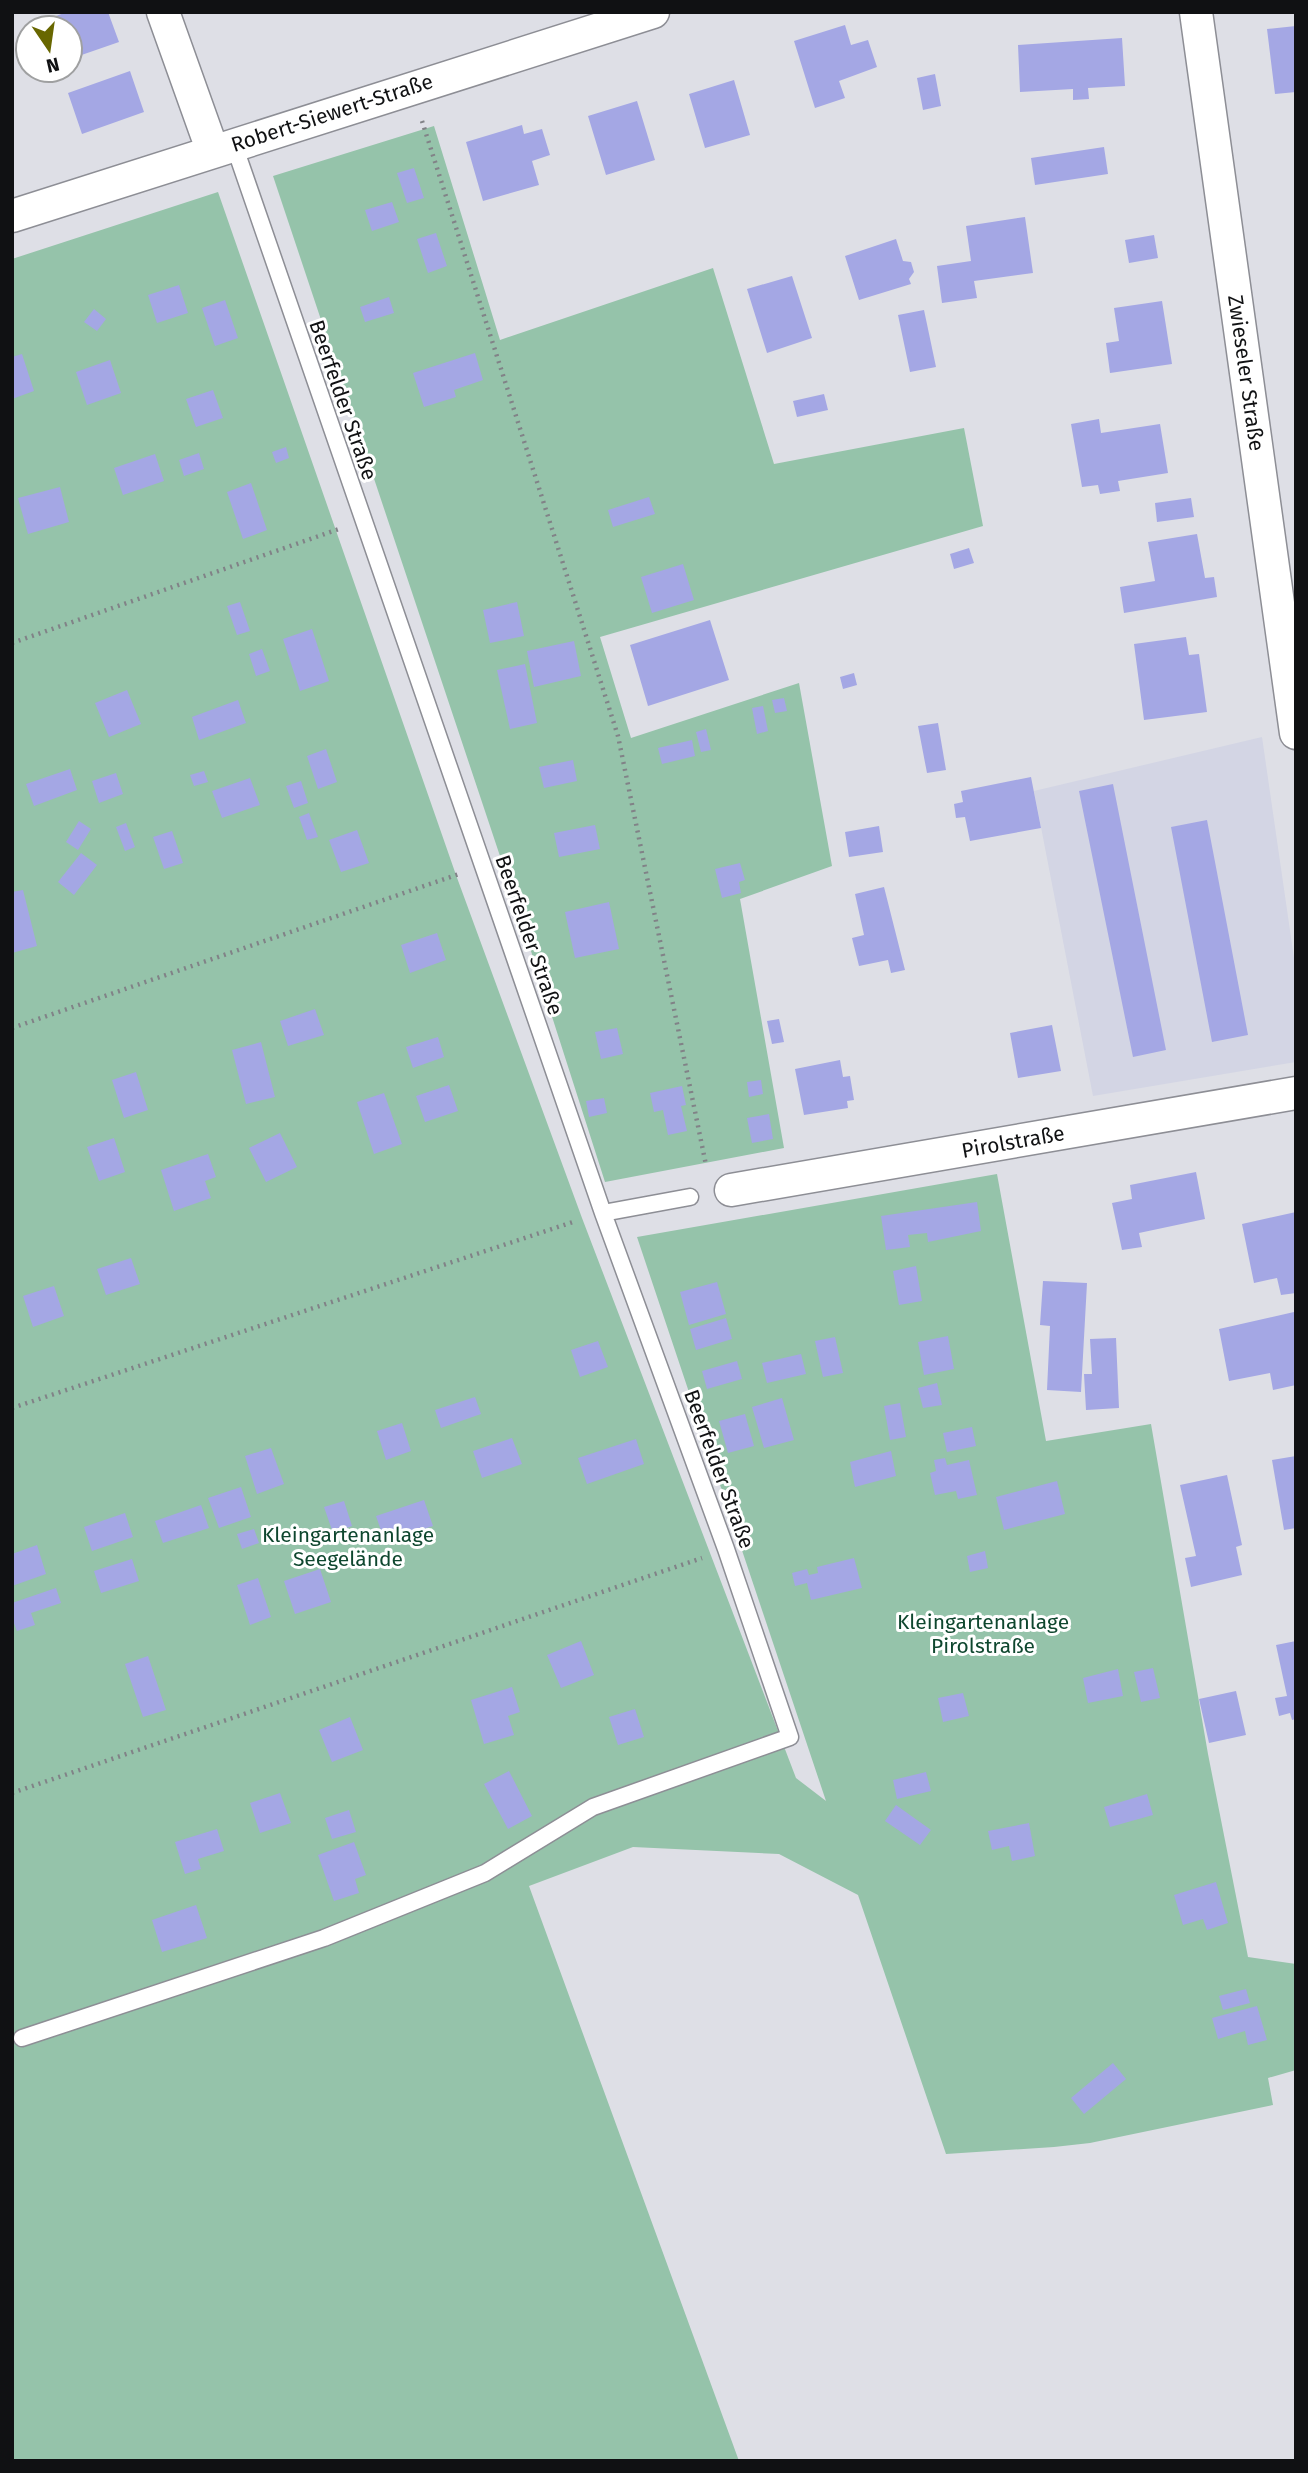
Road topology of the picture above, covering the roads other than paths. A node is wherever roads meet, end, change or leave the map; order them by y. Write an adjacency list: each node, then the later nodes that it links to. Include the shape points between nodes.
1 (163, 12): 4 (street)
2 (653, 12): 4 (street, Robert-Siewert-Straße)
3 (1196, 12): 6 (street, Zwieseler Straße)
4 (223, 149): 5 (street, Robert-Siewert-Straße); 10 (lane, Beerfelder Straße, via 363,521)
5 (12, 216)
6 (1296, 733)
7 (1296, 1093): 8 (street, Pirolstraße)
8 (731, 1190)
9 (690, 1197): 10 (lane)
10 (603, 1213): 11 (lane, Beerfelder Straße, via 790,1737 593,1807 485,1873 324,1938)
11 (22, 2038)

